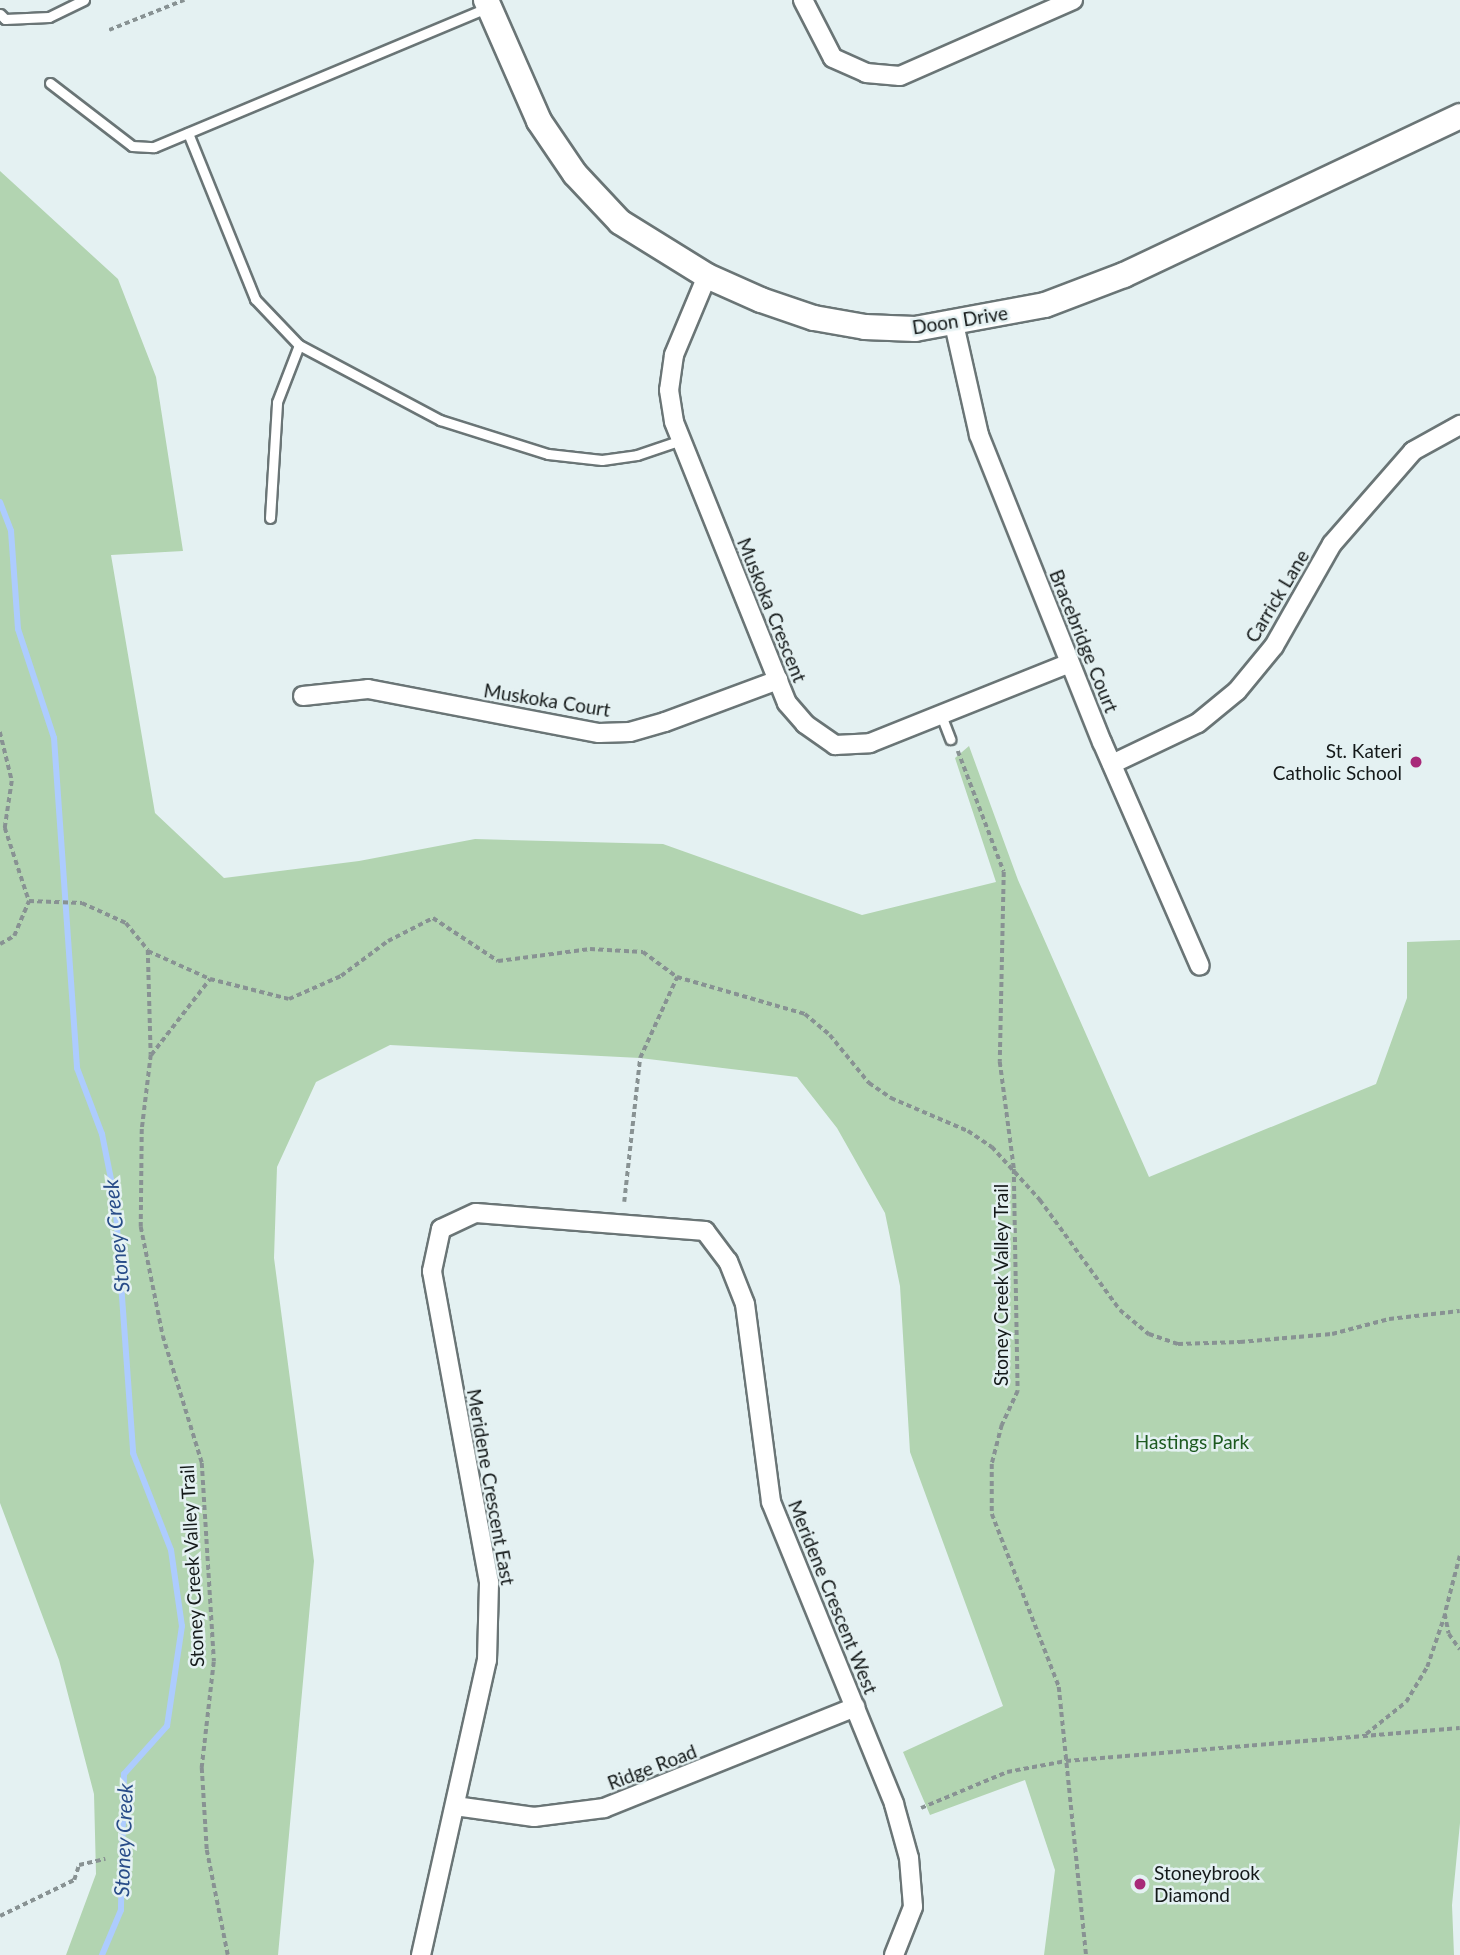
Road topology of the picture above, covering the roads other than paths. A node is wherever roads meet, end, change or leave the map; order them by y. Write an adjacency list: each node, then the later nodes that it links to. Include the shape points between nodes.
1 (84, 0): 5 (lane, via 49,18 5,19)
2 (803, 0): 3 (street, via 832,58 866,73 900,76)
3 (1073, 0)
4 (488, 3): 8 (lane); 9 (street, Doon Drive, via 539,121 575,174 620,222)
5 (0, 14)
6 (50, 83): 8 (lane, via 132,146 153,146)
7 (1460, 116): 10 (street, Doon Drive, via 1124,275 1045,304)
8 (188, 133): 11 (lane, via 255,299)
9 (707, 276): 10 (street, Doon Drive, via 814,318 915,329); 13 (street, Muskoka Crescent, via 674,355 669,390)
10 (954, 324): 15 (street, Bracebridge Court, via 979,435)
11 (299, 345): 13 (lane, via 440,420 535,451 602,460 636,456); 14 (lane, via 277,402)
12 (1460, 425): 20 (street, Carrick Lane, via 1412,451 1332,544 1274,646 1237,691 1198,723)
13 (681, 440): 16 (street, Muskoka Crescent)
14 (270, 518)
15 (1070, 663): 18 (street, Muskoka Crescent); 20 (street, Bracebridge Court)
16 (778, 680): 17 (street, Muskoka Court, via 630,732 599,733 368,689); 18 (street, Muskoka Crescent, via 787,703 805,724 835,745 870,743)
17 (303, 696)
18 (941, 715): 19 (lane)
19 (950, 738)
20 (1112, 764): 21 (street, Bracebridge Court)
21 (1200, 966)
22 (560, 1219): 23 (street, Meridene Crescent West, via 705,1231 728,1261 745,1304 771,1502); 24 (street, Meridene Crescent East, via 476,1213 441,1229 432,1271 489,1581 487,1660)
23 (855, 1707): 24 (street, Ridge Road, via 604,1808 534,1816); 26 (street, Meridene Crescent West, via 894,1804 909,1858 914,1908)
24 (455, 1806): 25 (street, Meridene Crescent East)
25 (421, 1955)
26 (894, 1955)

